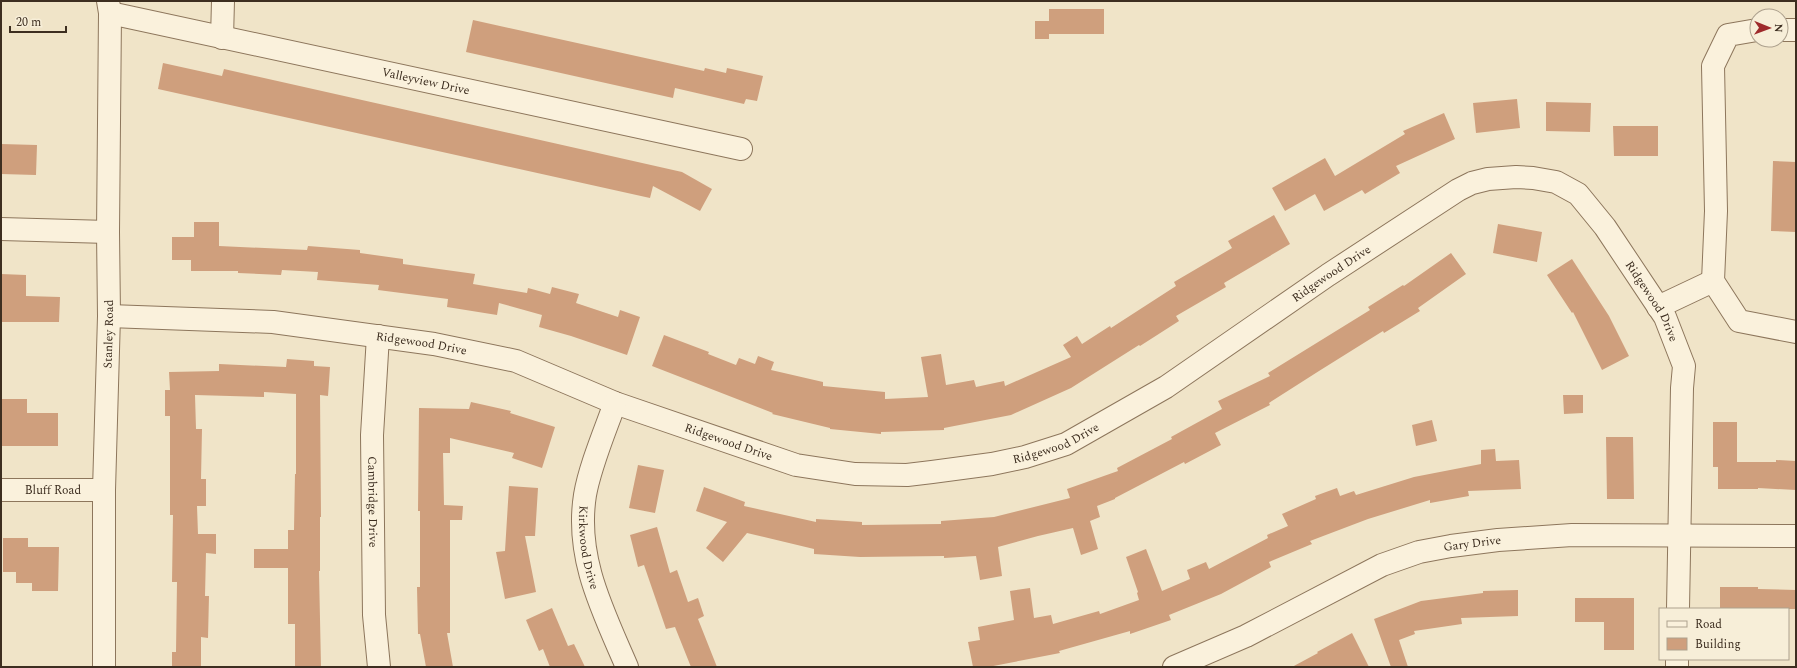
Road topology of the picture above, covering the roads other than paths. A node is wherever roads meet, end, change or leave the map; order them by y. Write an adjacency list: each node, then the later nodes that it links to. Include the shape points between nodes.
1 (223, 1): 4 (street)
2 (109, 7): 4 (street, Valleyview Drive); 7 (street, Stanley Road)
3 (1749, 31): 8 (street, via 1728,35 1713,66 1716,211)
4 (222, 38): 5 (street, Valleyview Drive)
5 (741, 149)
6 (1, 229): 7 (street)
7 (108, 232): 10 (street, Stanley Road)
8 (1713, 281): 9 (street); 11 (street, via 1739,321)
9 (1658, 307): 13 (street, Ridgewood Drive, via 1605,226 1578,194 1556,182 1534,178 1488,179 1472,183 1451,194 1166,387 1066,444 1025,457 907,475 855,474 778,460); 16 (street, Ridgewood Drive, via 1672,333 1684,366)
10 (109, 316): 12 (street, Ridgewood Drive, via 273,322); 15 (street, Stanley Road)
11 (1796, 332)
12 (378, 336): 13 (street, Ridgewood Drive, via 434,344 516,361); 20 (street, Cambridge Drive, via 372,436 374,615)
13 (615, 403): 21 (street, Kirkwood Drive, via 585,495 584,543 596,596)
14 (1, 490): 15 (street, Bluff Road)
15 (104, 490): 19 (street, Stanley Road)
16 (1679, 535): 17 (street, Gary Drive); 18 (street, Ridgewood Drive); 22 (street, Gary Drive, via 1572,535 1498,540 1419,552 1382,565 1246,636)
17 (1796, 536)
18 (1678, 608)
19 (104, 667)
20 (379, 667)
21 (627, 667)
22 (1174, 667)

